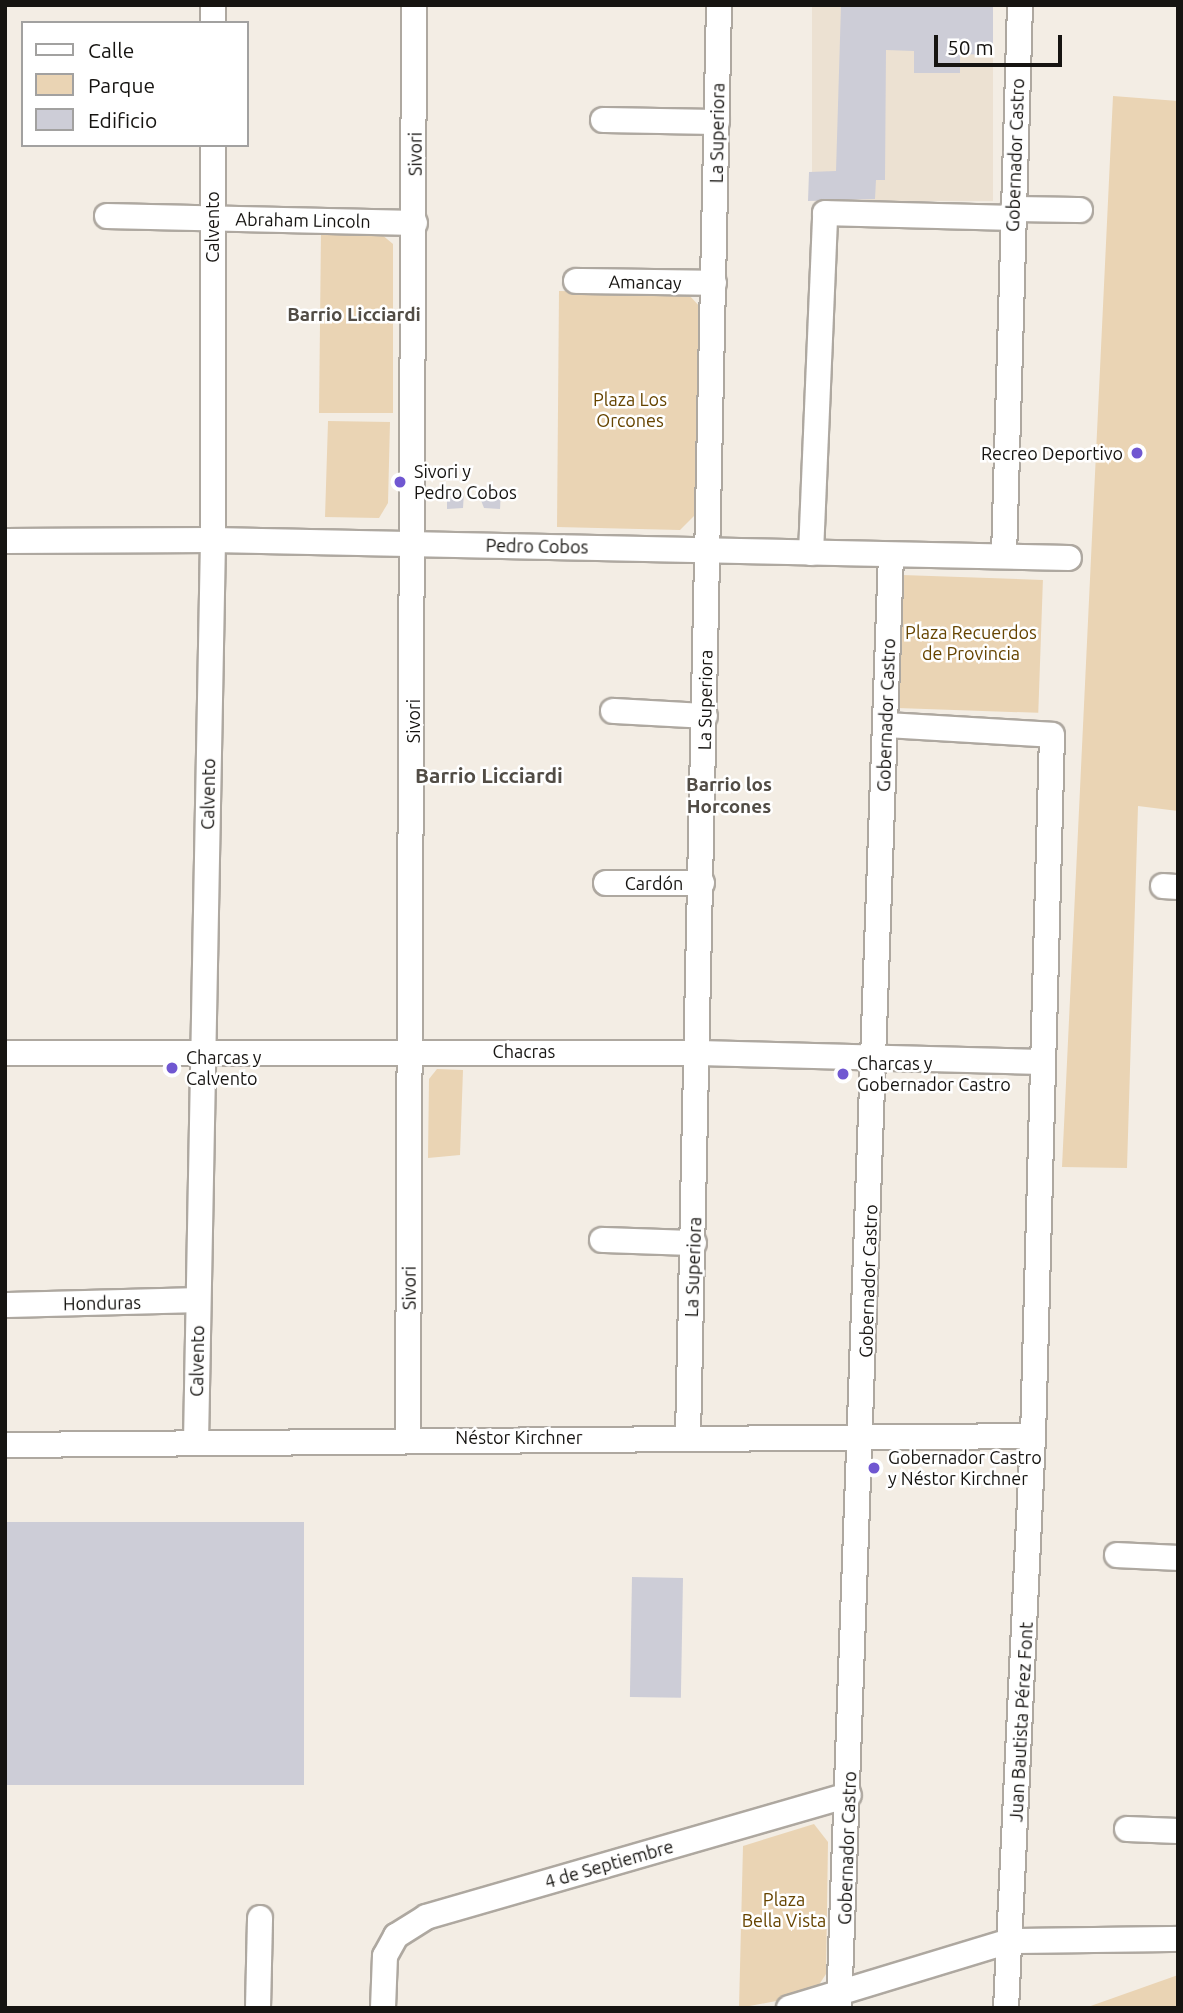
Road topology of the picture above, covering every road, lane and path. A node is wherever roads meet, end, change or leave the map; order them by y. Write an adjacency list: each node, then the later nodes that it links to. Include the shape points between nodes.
1 (414, 5): 11 (street, Sivori)
2 (719, 5): 5 (street, La Superiora)
3 (1020, 5): 8 (street, Gobernador Castro)
4 (603, 120): 5 (street)
5 (717, 122): 13 (street, La Superiora)
6 (213, 147): 10 (street, Calvento)
7 (1080, 210): 8 (street)
8 (1012, 213): 18 (street, via 825,213); 20 (street, Gobernador Castro)
9 (107, 216): 10 (street, Abraham Lincoln)
10 (212, 218): 11 (street, Abraham Lincoln); 14 (street, Calvento)
11 (415, 223): 16 (street, Sivori)
12 (576, 281): 13 (street, Amancay)
13 (714, 283): 17 (street, La Superiora)
14 (214, 540): 15 (street, Pedro Cobos); 16 (street, Pedro Cobos); 27 (street, Calvento)
15 (5, 541)
16 (415, 543): 17 (street, Pedro Cobos); 28 (street, Sivori)
17 (708, 550): 18 (street, Pedro Cobos); 23 (street, La Superiora)
18 (811, 553): 19 (street, Pedro Cobos)
19 (891, 555): 20 (street, Pedro Cobos); 24 (street, Gobernador Castro)
20 (1004, 556): 21 (street, Pedro Cobos)
21 (1069, 558)
22 (612, 711): 23 (street)
23 (705, 716): 26 (street, La Superiora)
24 (886, 725): 31 (street, Gobernador Castro); 32 (street, Juan Bautista Pérez Font, via 1052,735)
25 (606, 883): 26 (street, Cardón)
26 (702, 883): 30 (street, La Superiora)
27 (202, 1051): 28 (street, Chacras); 29 (street, Chacras); 35 (street, Calvento)
28 (411, 1051): 30 (street, Chacras); 38 (street, Sivori)
29 (5, 1053)
30 (699, 1053): 31 (street, Chacras); 34 (street, La Superiora)
31 (875, 1057): 32 (street, Chacras); 40 (street, Gobernador Castro)
32 (1042, 1062): 37 (street, Juan Bautista Pérez Font)
33 (602, 1240): 34 (street)
34 (694, 1242): 39 (street, La Superiora)
35 (198, 1300): 36 (street, Honduras); 41 (street, Calvento)
36 (5, 1305)
37 (1033, 1436): 40 (street, Néstor Kirchner); 50 (street, Juan Bautista Pérez Font)
38 (408, 1437): 39 (street, Néstor Kirchner); 41 (street, Néstor Kirchner)
39 (688, 1437): 40 (street, Néstor Kirchner)
40 (863, 1437): 45 (street, Gobernador Castro)
41 (196, 1442): 42 (street, Néstor Kirchner)
42 (5, 1445)
43 (1117, 1555): 44 (street)
44 (1178, 1558)
45 (849, 1795): 51 (street, Gobernador Castro); 53 (street, 4 de Septiembre, via 426,1917 397,1936 384,1956)
46 (1127, 1829): 47 (street)
47 (1178, 1831)
48 (260, 1919): 52 (street)
49 (1178, 1939): 50 (street)
50 (1010, 1941): 51 (street); 55 (street, Juan Bautista Pérez Font)
51 (840, 2000): 54 (street)
52 (258, 2008)
53 (383, 2008)
54 (789, 2008)
55 (1006, 2008)

